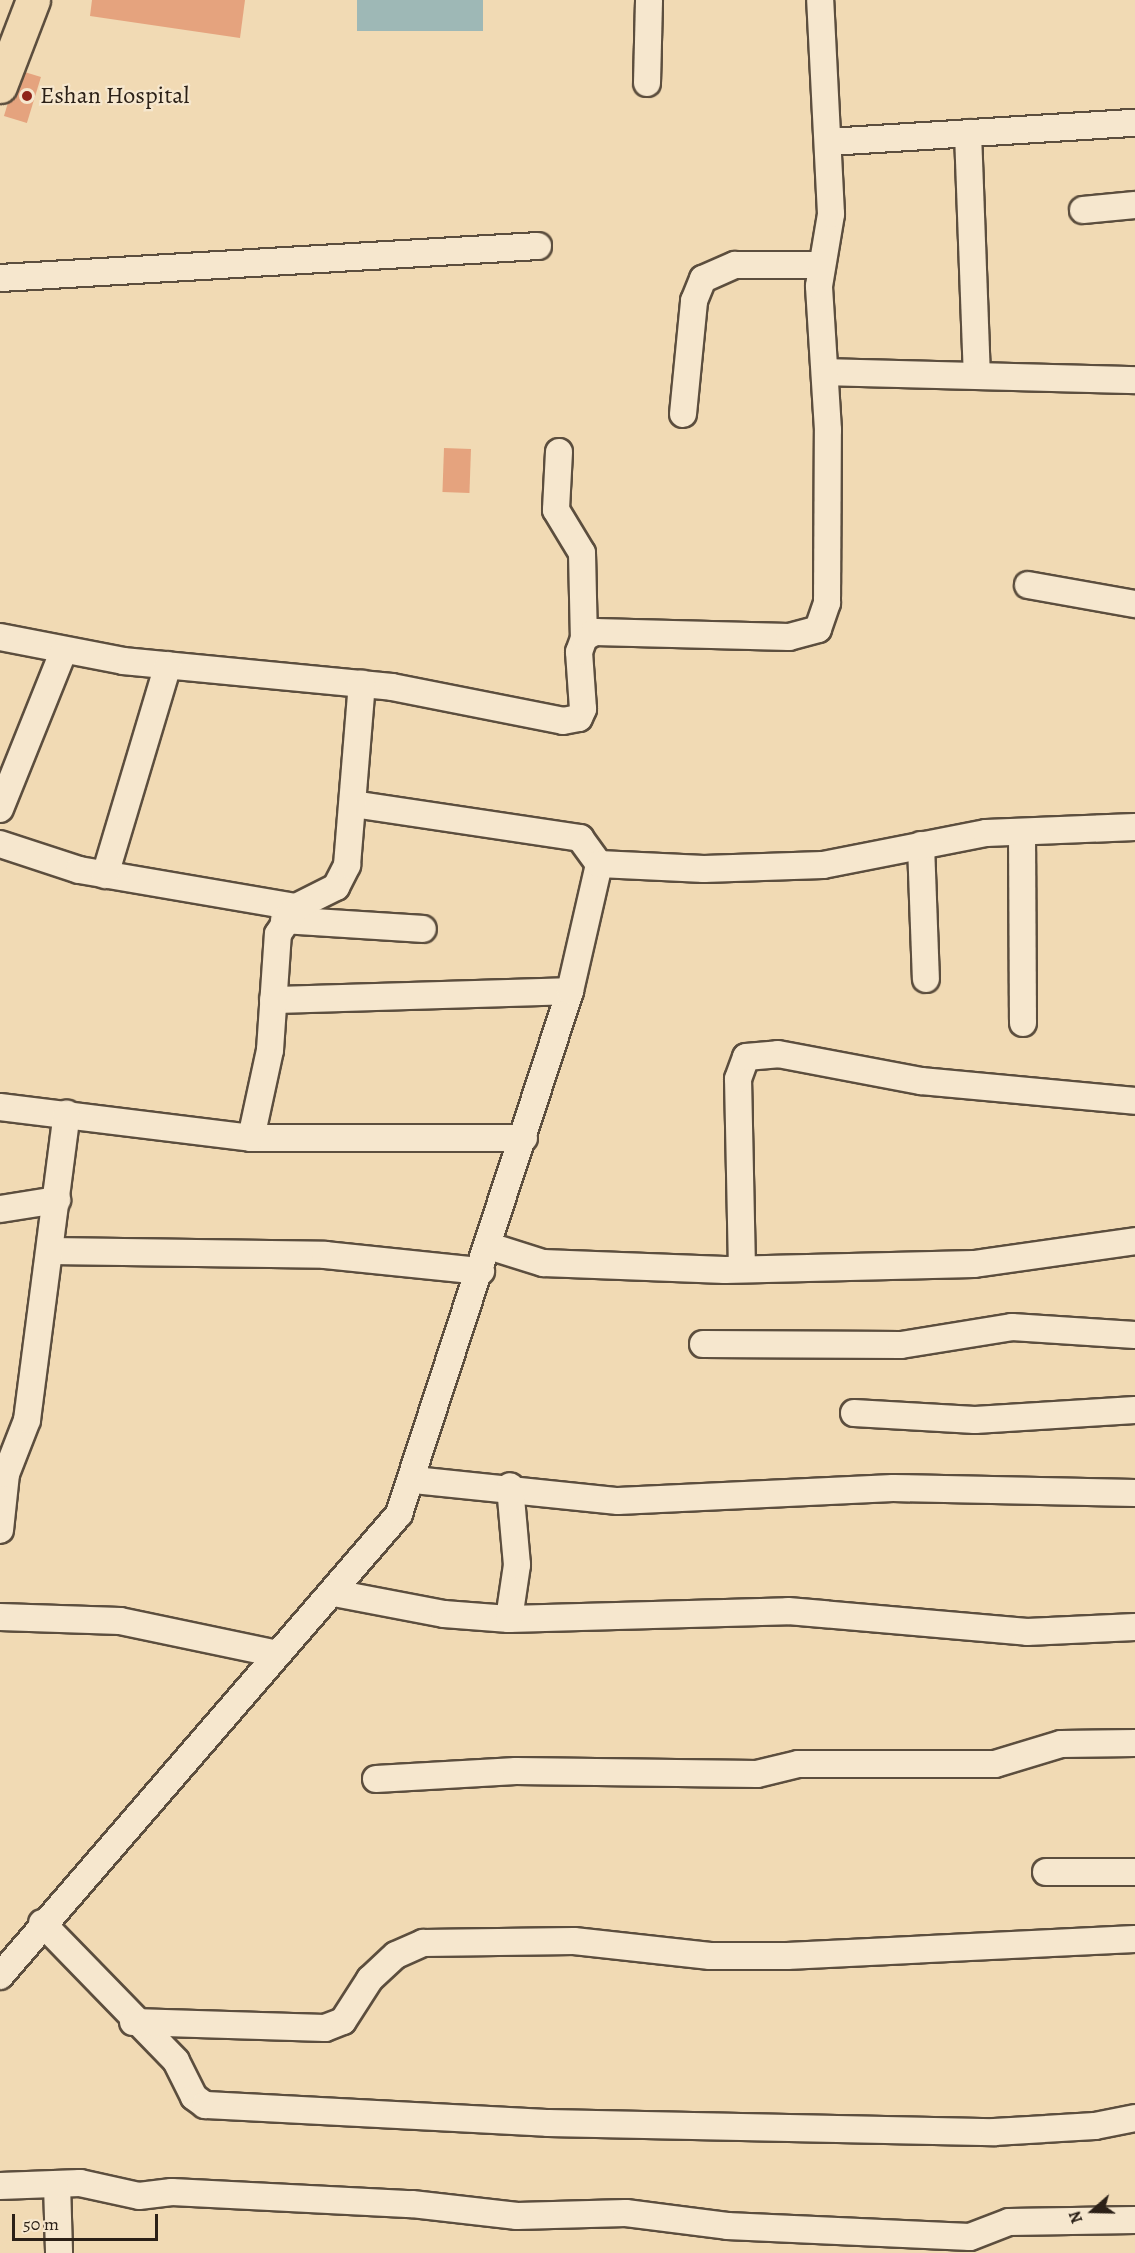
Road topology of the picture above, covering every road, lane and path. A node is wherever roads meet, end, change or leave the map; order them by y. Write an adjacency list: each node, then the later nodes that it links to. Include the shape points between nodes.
1 (33, 0): 4 (main road)
2 (649, 0): 5 (street)
3 (820, 0): 8 (street)
4 (3, 70)
5 (648, 83)
6 (1135, 123): 7 (street)
7 (968, 133): 8 (street); 15 (street)
8 (830, 142): 12 (street, via 831,214)
9 (1135, 205): 10 (street)
10 (1083, 210)
11 (538, 246): 13 (street)
12 (822, 264): 14 (street); 17 (street, via 735,265 715,270 703,279 694,301)
13 (0, 278)
14 (825, 372): 15 (street); 22 (street, via 827,603 818,629 789,638 650,632 595,632)
15 (977, 375): 16 (street)
16 (1135, 380)
17 (683, 414)
18 (559, 452): 22 (street, via 556,510 582,553)
19 (1028, 585): 20 (street)
20 (1135, 604)
21 (0, 637): 23 (street)
22 (584, 638): 25 (street, via 579,652 583,709 579,718 562,721)
23 (64, 650): 24 (street); 27 (street)
24 (168, 664): 25 (street); 33 (street)
25 (362, 684): 26 (street)
26 (353, 804): 32 (street, via 580,838); 34 (street, via 348,858 336,888)
27 (0, 809)
28 (1135, 827): 29 (street)
29 (1022, 833): 31 (street); 39 (street)
30 (0, 844): 33 (street)
31 (921, 845): 32 (street, via 823,865 704,869); 36 (street)
32 (598, 864): 37 (street)
33 (105, 875): 34 (street)
34 (290, 914): 35 (street); 38 (street)
35 (423, 929)
36 (926, 979)
37 (570, 991): 38 (street); 44 (street)
38 (273, 1000): 43 (street, via 270,1050)
39 (1023, 1023)
40 (1135, 1101): 50 (street, via 921,1082 777,1054 746,1057 738,1079)
41 (0, 1107): 42 (street)
42 (67, 1114): 43 (street); 45 (street)
43 (251, 1138): 44 (street)
44 (524, 1138): 48 (street)
45 (57, 1200): 46 (street); 49 (street)
46 (0, 1209)
47 (1135, 1241): 50 (street, via 974,1264)
48 (489, 1246): 50 (street, via 543,1263); 51 (street)
49 (50, 1251): 51 (street, via 325,1255); 59 (street, via 27,1420 6,1474)
50 (742, 1269)
51 (480, 1271): 56 (street)
52 (1135, 1335): 53 (street, via 1012,1327 901,1345)
53 (703, 1344)
54 (1135, 1410): 55 (street, via 975,1420)
55 (854, 1413)
56 (414, 1480): 57 (street); 60 (street, via 383,1538)
57 (510, 1486): 58 (street, via 618,1501 892,1488); 62 (street, via 517,1565)
58 (1135, 1493)
59 (0, 1530)
60 (334, 1593): 62 (street, via 444,1614); 64 (street)
61 (0, 1617): 64 (street, via 120,1621)
62 (509, 1619): 63 (street, via 788,1611 1027,1632)
63 (1135, 1628)
64 (278, 1654): 69 (street)
65 (1135, 1743): 66 (street, via 1061,1744 995,1764 798,1764 757,1774 516,1771)
66 (376, 1779)
67 (1046, 1872): 68 (street)
68 (1135, 1872)
69 (42, 1923): 71 (street); 72 (street, via 72,1949)
70 (1135, 1939): 72 (street, via 788,1956 710,1956 574,1941 423,1943 396,1955 370,1979 344,2021 325,2028)
71 (0, 1976)
72 (133, 2022): 73 (street, via 176,2061 194,2097 229,2108 560,2123 994,2132 1095,2126)
73 (1135, 2118)
74 (57, 2184): 75 (street); 76 (street, via 139,2196 172,2192 412,2204 517,2216 626,2213 749,2228 970,2237 1009,2222); 77 (street)
75 (0, 2186)
76 (1135, 2220)
77 (59, 2253)

